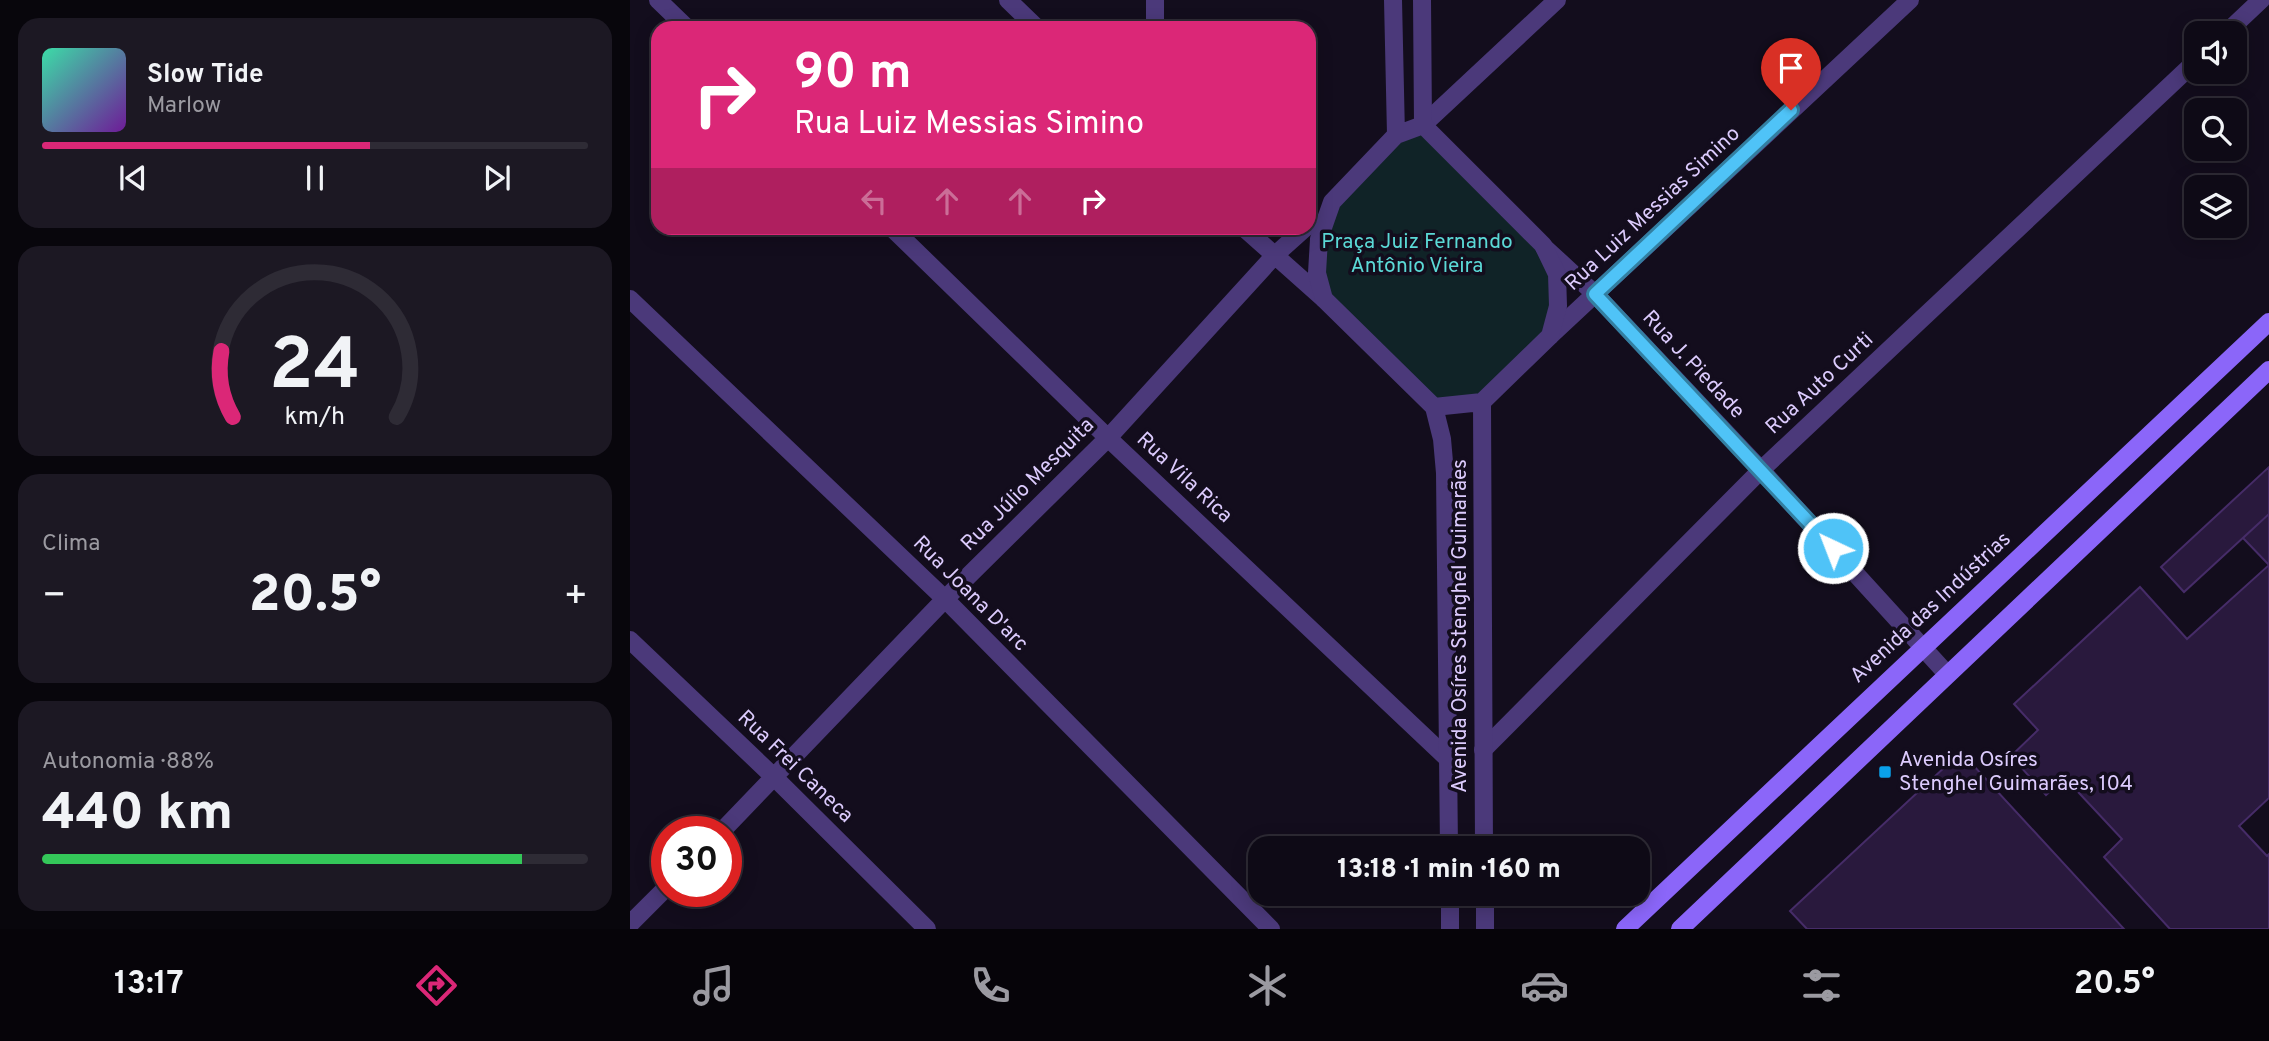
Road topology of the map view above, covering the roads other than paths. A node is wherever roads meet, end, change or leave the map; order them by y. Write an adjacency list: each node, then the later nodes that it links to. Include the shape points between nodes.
1 (658, 0): 9 (street)
2 (1008, 0): 10 (street)
3 (1155, 0): 11 (street)
4 (1393, 0): 15 (street)
5 (1422, 0): 14 (street)
6 (1558, 0): 14 (street)
7 (1910, 0): 23 (street, Rua Luiz Messias Simino)
8 (2261, 0): 12 (street)
9 (680, 21)
10 (1030, 21)
11 (1155, 21)
12 (2239, 21)
13 (2184, 72): 32 (street, Rua Auto Curti)
14 (1423, 125): 15 (street); 21 (street)
15 (1396, 135): 16 (street)
16 (1332, 202): 17 (street); 25 (street, via 1319,239 1318,272)
17 (1316, 217)
18 (899, 235): 31 (street, Rua Vila Rica)
19 (1252, 235): 22 (street)
20 (1298, 235): 22 (street, Rua Júlio Mesquita)
21 (1543, 246): 23 (street, Rua J. Piedade); 27 (street, via 1557,274 1558,306)
22 (1275, 256): 25 (street); 31 (street, Rua Júlio Mesquita)
23 (1595, 294): 27 (street, Rua Luiz Messias Simino); 32 (street, Rua J. Piedade)
24 (630, 299): 33 (street, Rua Joana D'arc)
25 (1324, 299): 30 (street)
26 (2269, 322): 35 (main road, Avenida das Indústrias)
27 (1550, 336): 29 (street)
28 (2269, 370): 36 (main road)
29 (1482, 402): 30 (street); 37 (street, Avenida Osíres Stenghel Guimarães)
30 (1434, 407): 38 (street, Avenida Osíres Stenghel Guimarães, via 1445,473)
31 (1108, 438): 33 (street, Rua Júlio Mesquita); 38 (street, Rua Vila Rica)
32 (1761, 470): 35 (street, Rua J. Piedade); 37 (street, Rua Auto Curti)
33 (945, 599): 39 (street, Rua Júlio Mesquita); 48 (street, Rua Joana D'arc)
34 (630, 640): 39 (street, Rua Frei Caneca)
35 (1923, 646): 36 (street, Rua J. Piedade); 51 (main road, Avenida das Indústrias)
36 (1947, 674): 52 (main road)
37 (1483, 750): 42 (street, Avenida Osíres Stenghel Guimarães)
38 (1447, 758): 41 (street, Avenida Osíres Stenghel Guimarães)
39 (775, 778): 40 (street, Rua Júlio Mesquita); 47 (street, Rua Frei Caneca)
40 (737, 816)
41 (1449, 836)
42 (1484, 836)
43 (651, 903): 46 (street)
44 (1450, 906): 49 (street)
45 (1485, 906): 50 (street)
46 (630, 924)
47 (928, 929)
48 (1271, 929)
49 (1450, 929)
50 (1485, 929)
51 (1625, 929)
52 (1680, 929)

